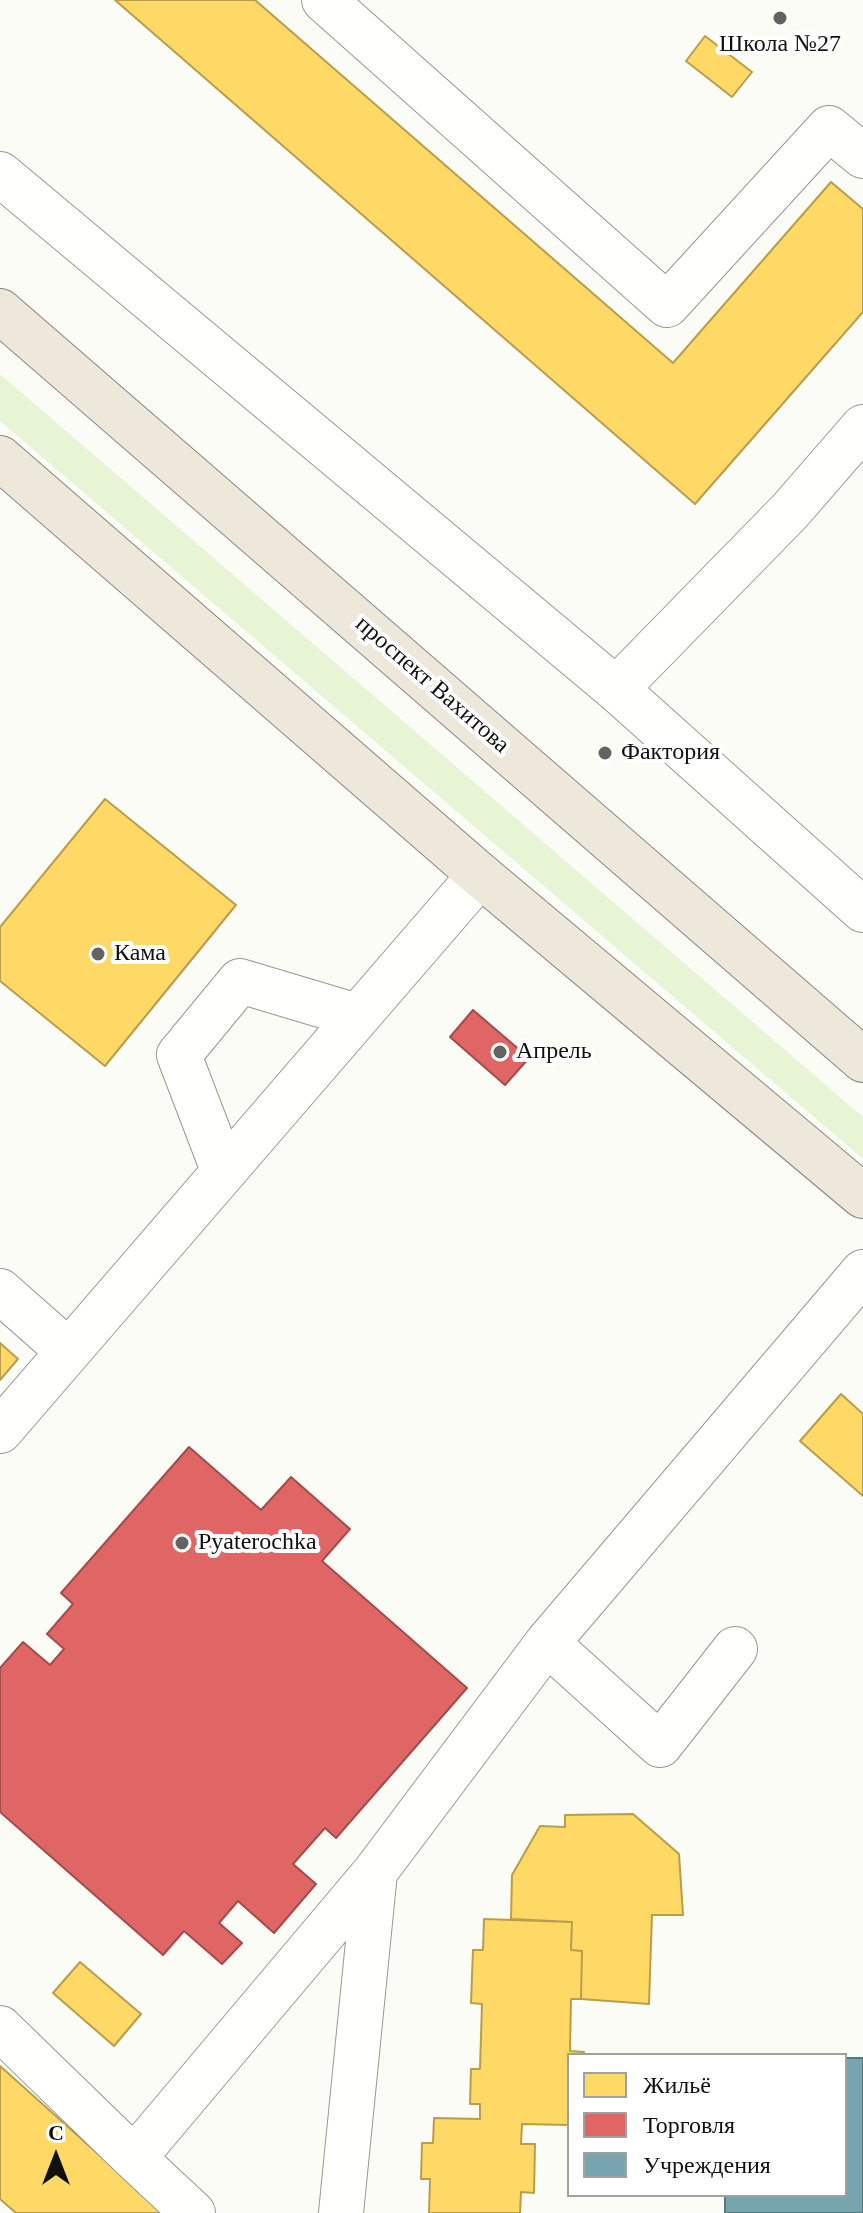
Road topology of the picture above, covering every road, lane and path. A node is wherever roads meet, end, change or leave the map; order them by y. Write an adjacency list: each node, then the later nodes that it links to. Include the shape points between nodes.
1 (324, 0): 2 (lane, via 667,305 829,128)
2 (863, 156)
3 (0, 174): 7 (lane)
4 (0, 311): 11 (main road, проспект Вахитова)
5 (863, 427): 7 (lane, via 790,511)
6 (0, 458): 8 (main road)
7 (616, 689): 9 (lane)
8 (480, 875): 10 (lane); 13 (main road)
9 (863, 910)
10 (357, 1016): 12 (lane); 12 (lane, via 240,981 179,1055)
11 (863, 1060)
12 (223, 1170): 16 (lane)
13 (863, 1196)
14 (863, 1272): 18 (lane)
15 (0, 1291): 16 (lane)
16 (68, 1351): 17 (lane)
17 (0, 1431)
18 (547, 1643): 19 (lane, via 660,1745); 20 (lane)
19 (735, 1649)
20 (375, 1872): 22 (lane); 24 (lane)
21 (0, 2028): 22 (lane)
22 (134, 2158): 23 (lane)
23 (193, 2213)
24 (341, 2213)

